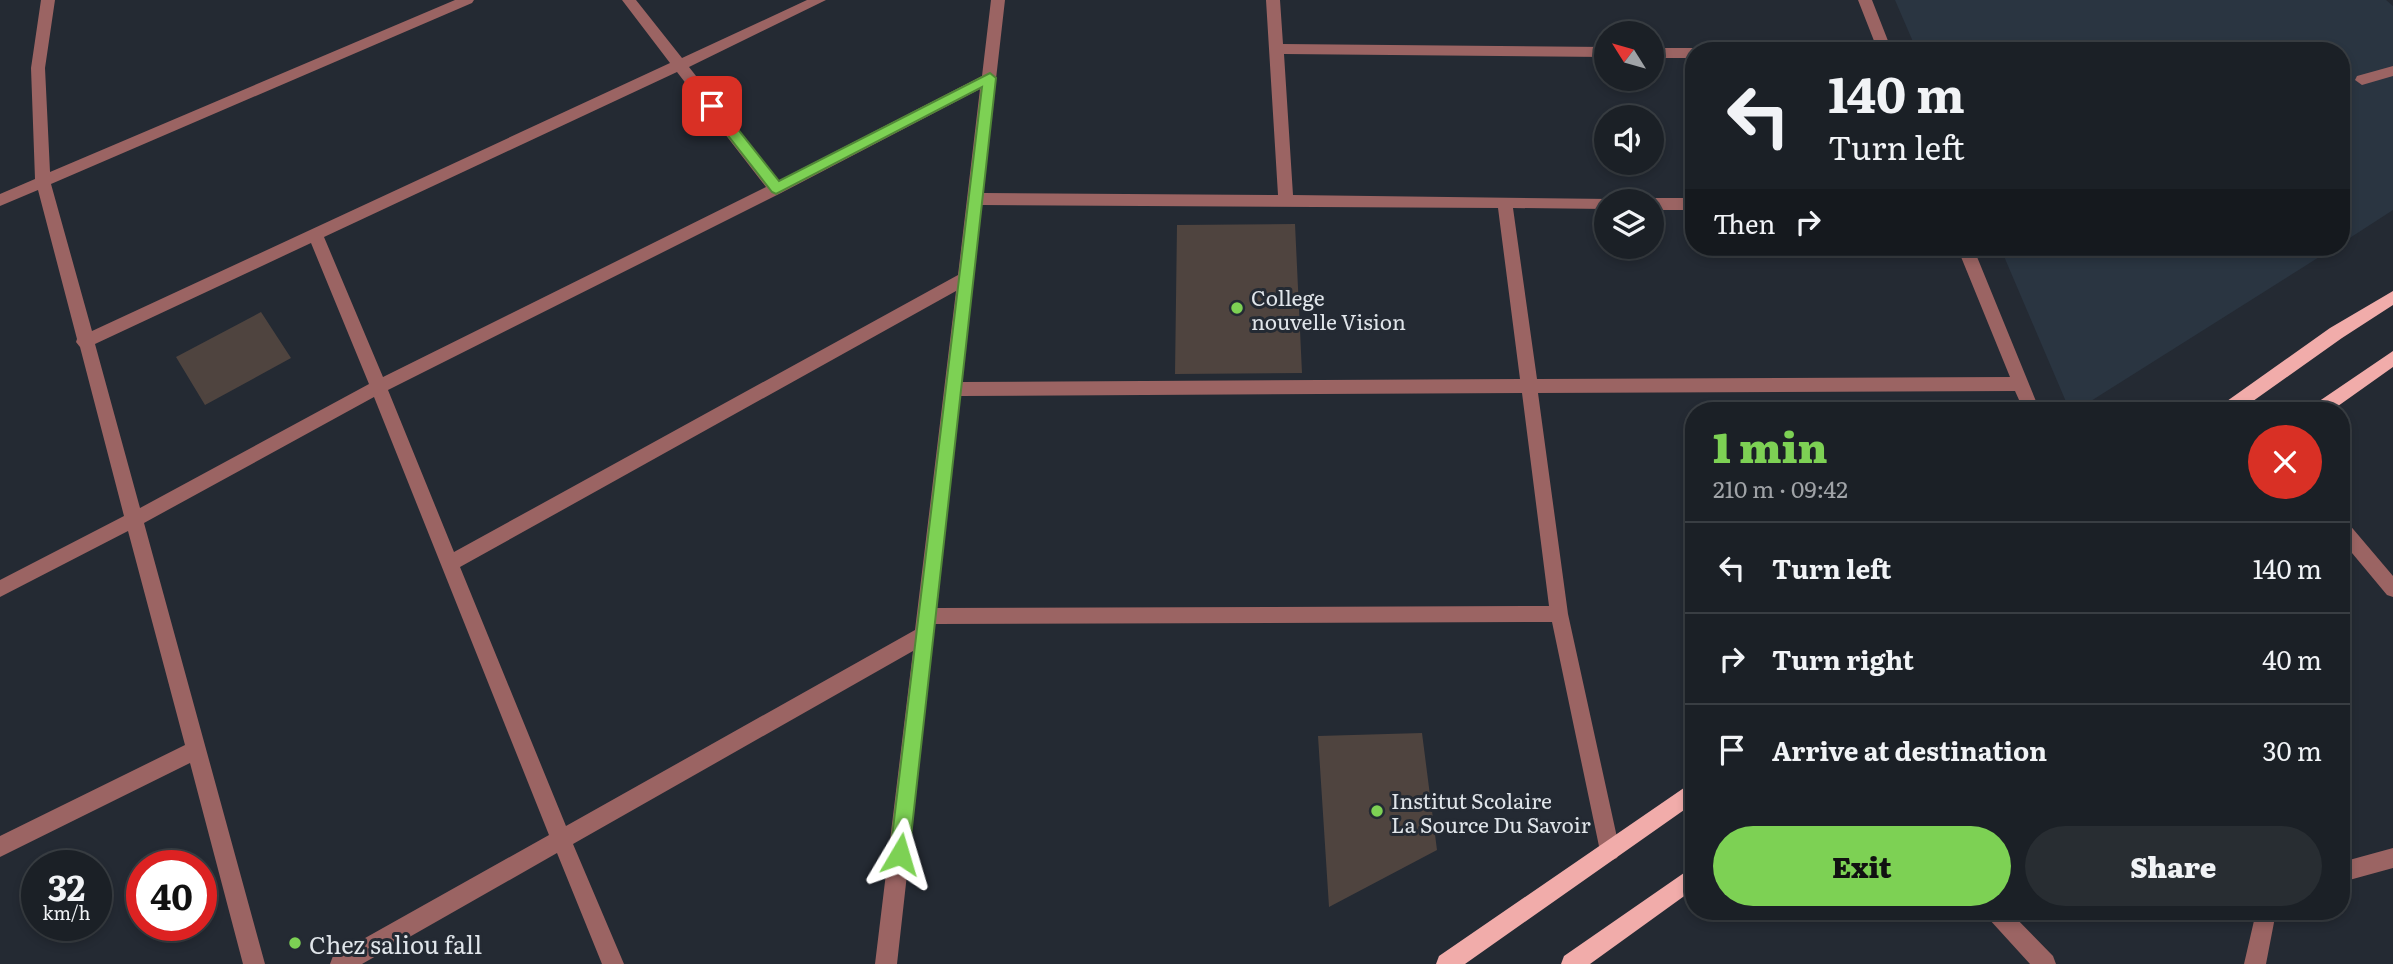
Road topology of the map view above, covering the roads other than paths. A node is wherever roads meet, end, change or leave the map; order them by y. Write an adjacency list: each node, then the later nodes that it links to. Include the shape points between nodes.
1 (48, 0): 17 (street, via 36,97)
2 (467, 0): 17 (street)
3 (629, 0): 13 (street)
4 (818, 0): 13 (street)
5 (998, 0): 15 (street)
6 (1273, 0): 9 (street)
7 (1865, 0): 8 (street)
8 (1881, 42)
9 (1276, 49): 10 (street); 21 (street)
10 (1594, 52)
11 (1664, 53): 12 (street)
12 (1685, 53)
13 (680, 65): 18 (street); 26 (street)
14 (2393, 71): 16 (street)
15 (990, 78): 18 (street); 19 (street)
16 (2361, 80)
17 (43, 181): 20 (street); 30 (street)
18 (776, 189): 33 (street)
19 (976, 199): 21 (street); 28 (street)
20 (0, 200)
21 (1286, 201): 22 (street)
22 (1505, 202): 23 (street); 34 (street)
23 (1594, 203)
24 (1664, 204): 25 (street)
25 (1685, 204)
26 (315, 234): 30 (street); 33 (street)
27 (1969, 256): 32 (street)
28 (966, 278): 35 (street); 41 (street)
29 (2393, 297): 37 (main road)
30 (84, 342): 39 (street)
31 (2392, 359): 38 (main road)
32 (2021, 384): 34 (street); 36 (street)
33 (380, 386): 39 (street); 41 (street)
34 (1530, 386): 35 (street); 44 (street)
35 (954, 389): 45 (street)
36 (2028, 402)
37 (2239, 402)
38 (2331, 402)
39 (135, 519): 42 (street); 46 (street)
40 (2350, 538): 43 (street)
41 (450, 563): 48 (street)
42 (0, 589)
43 (2393, 589)
44 (1559, 614): 45 (street); 50 (street)
45 (927, 625): 48 (street); 59 (street)
46 (196, 750): 49 (street); 56 (street)
47 (1685, 797): 50 (main road)
48 (561, 841): 57 (street); 58 (street)
49 (0, 847)
50 (1610, 851): 60 (main road)
51 (2393, 858): 52 (street)
52 (2350, 870)
53 (1685, 882): 61 (main road)
54 (2004, 920): 62 (street)
55 (2264, 920): 63 (street)
56 (254, 964)
57 (341, 964)
58 (613, 964)
59 (886, 964)
60 (1447, 964)
61 (1572, 964)
62 (2045, 964)
63 (2255, 964)

